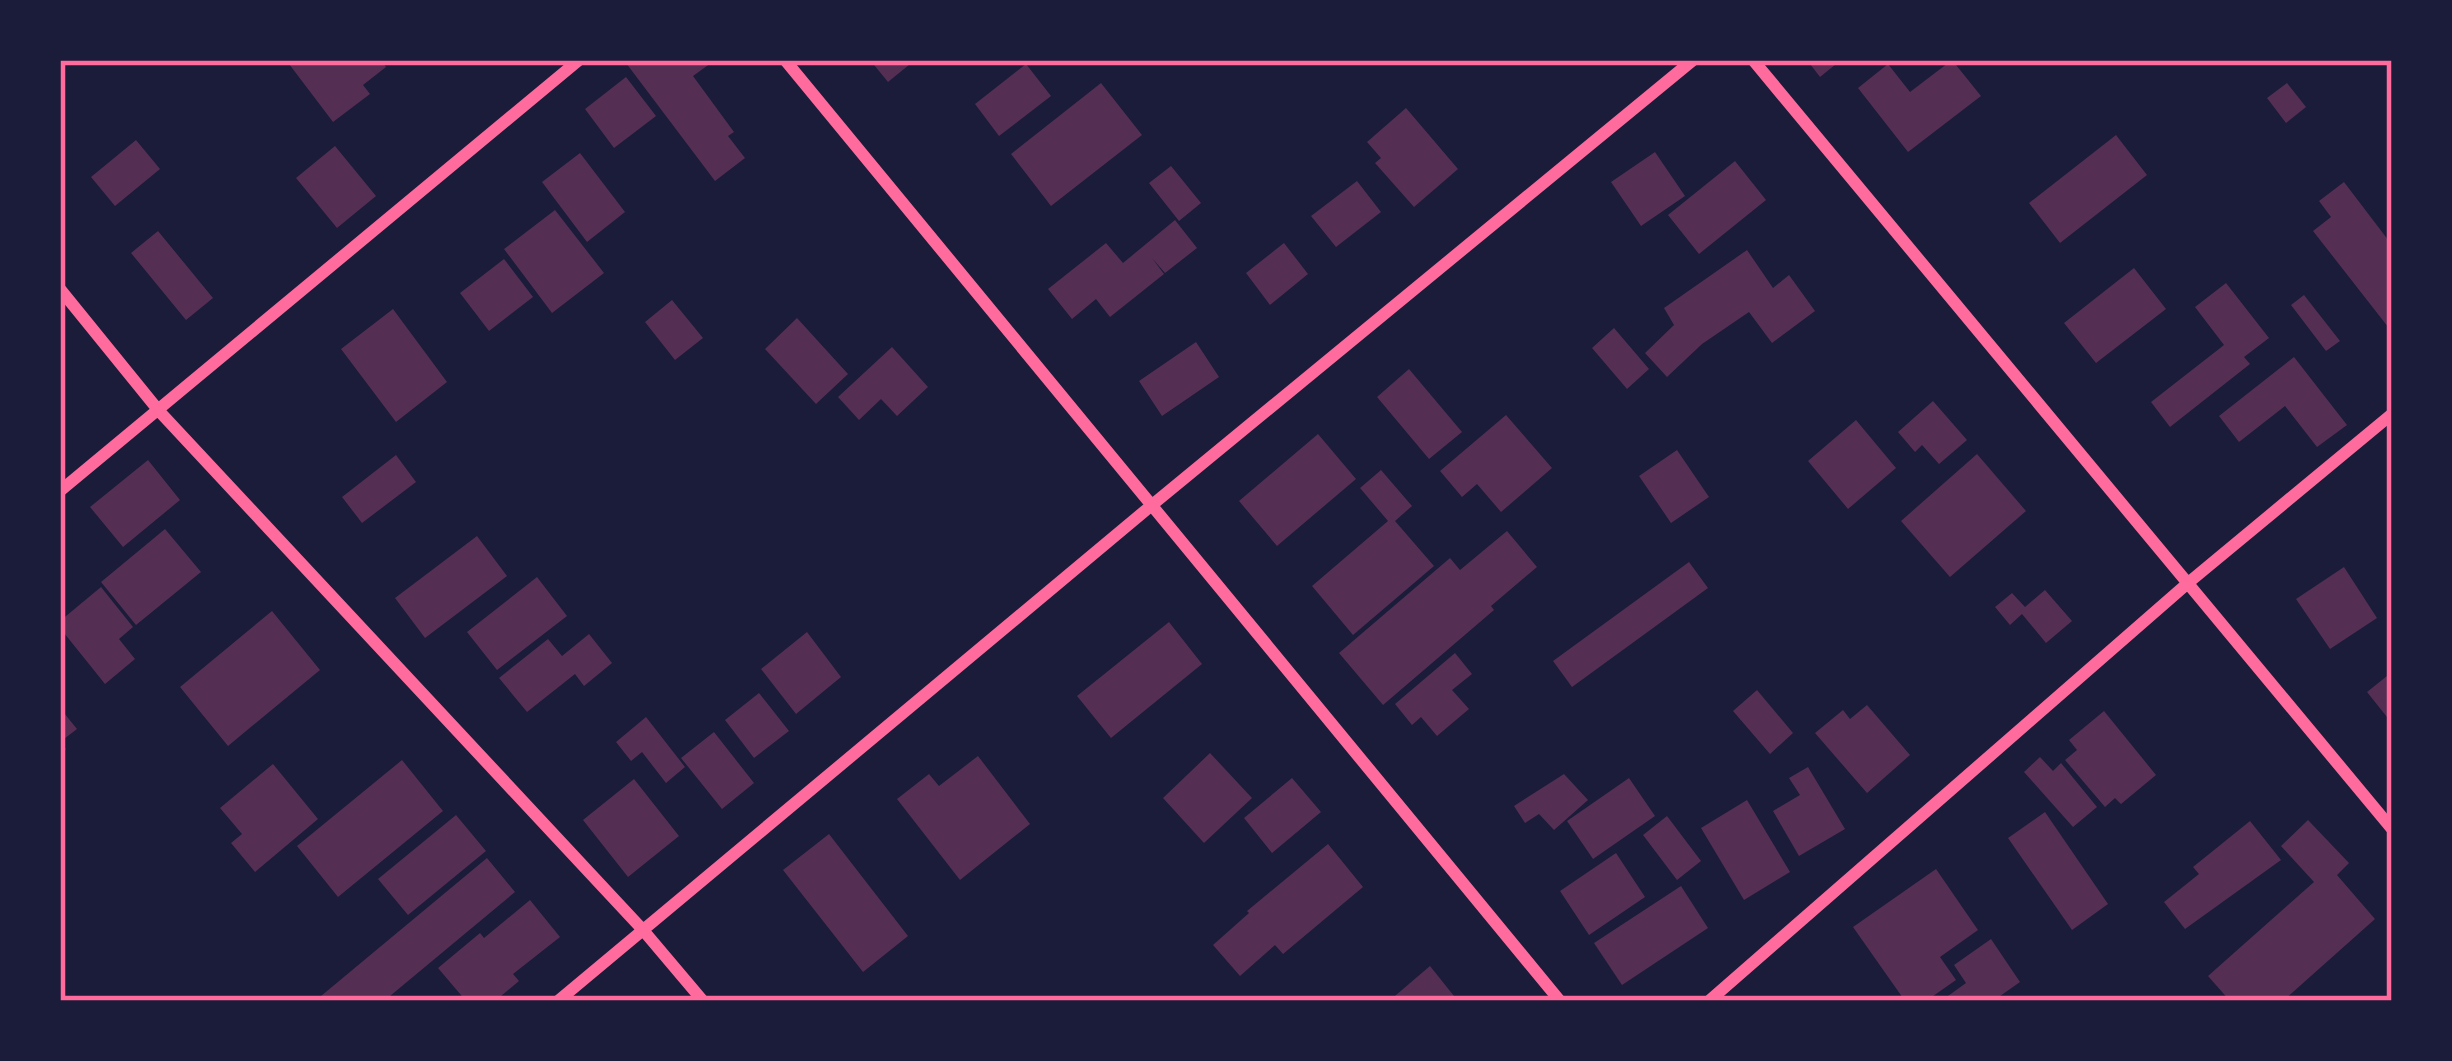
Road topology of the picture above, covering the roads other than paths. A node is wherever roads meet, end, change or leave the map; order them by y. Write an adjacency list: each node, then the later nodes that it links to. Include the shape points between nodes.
1 (579, 60): 6 (street)
2 (785, 60): 9 (street)
3 (1693, 60): 9 (street)
4 (1754, 60): 10 (street)
5 (60, 289): 6 (street)
6 (159, 411): 8 (street); 12 (street)
7 (2392, 414): 10 (street)
8 (60, 491)
9 (1152, 505): 12 (street); 15 (street)
10 (2188, 584): 11 (street); 16 (street)
11 (2392, 829)
12 (643, 929): 13 (street); 14 (street)
13 (558, 1001)
14 (703, 1001)
15 (1560, 1001)
16 (1709, 1001)

